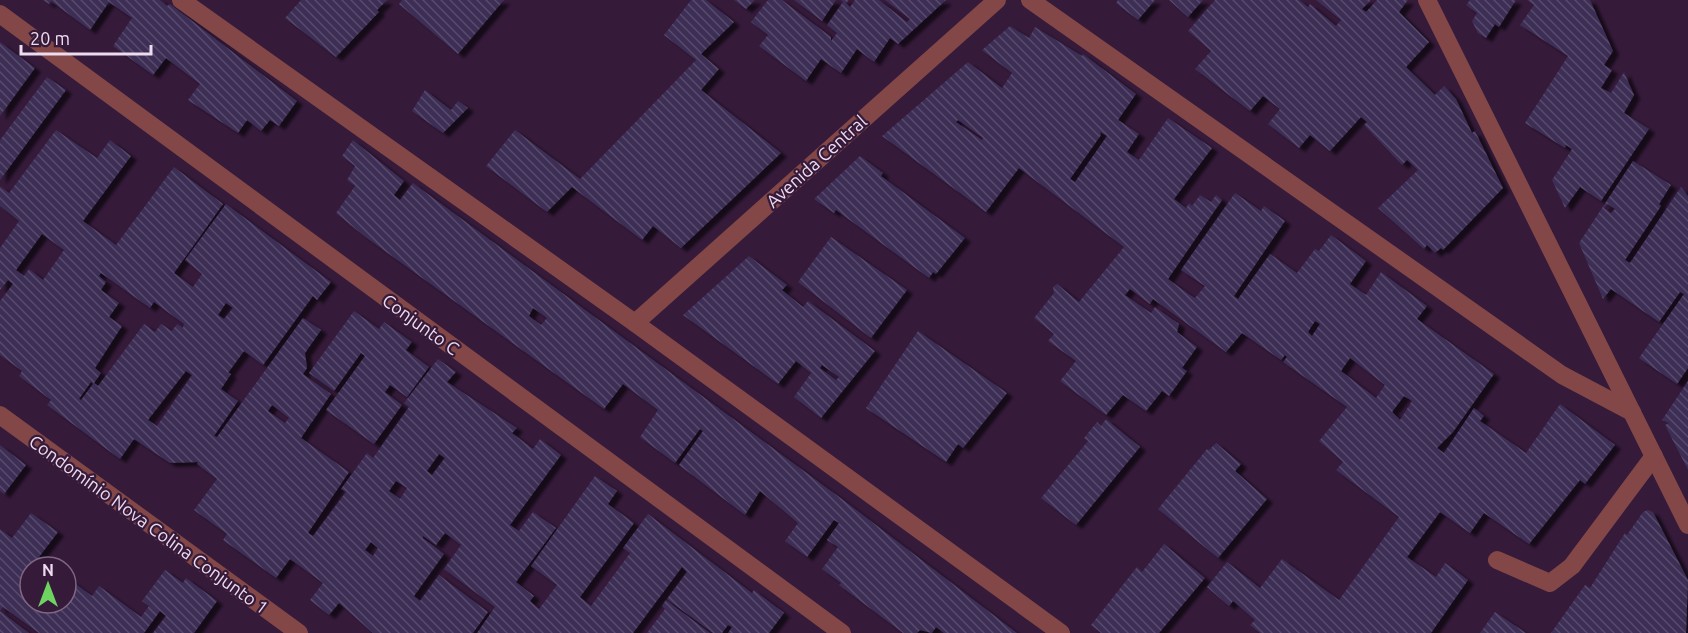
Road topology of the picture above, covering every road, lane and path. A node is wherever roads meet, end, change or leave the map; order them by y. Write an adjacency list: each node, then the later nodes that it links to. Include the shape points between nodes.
1 (182, 0): 6 (street)
2 (997, 0): 6 (street, Avenida Central)
3 (1030, 0): 7 (street, via 1562,375)
4 (1427, 0): 7 (street)
5 (0, 14): 13 (street, Conjunto C)
6 (635, 323): 14 (street)
7 (1632, 412): 9 (street)
8 (0, 416): 12 (street, Condomínio Nova Colina Conjunto 1)
9 (1654, 456): 10 (street); 11 (street, via 1572,566 1550,583)
10 (1688, 525)
11 (1497, 560)
12 (299, 633)
13 (842, 633)
14 (1061, 633)

